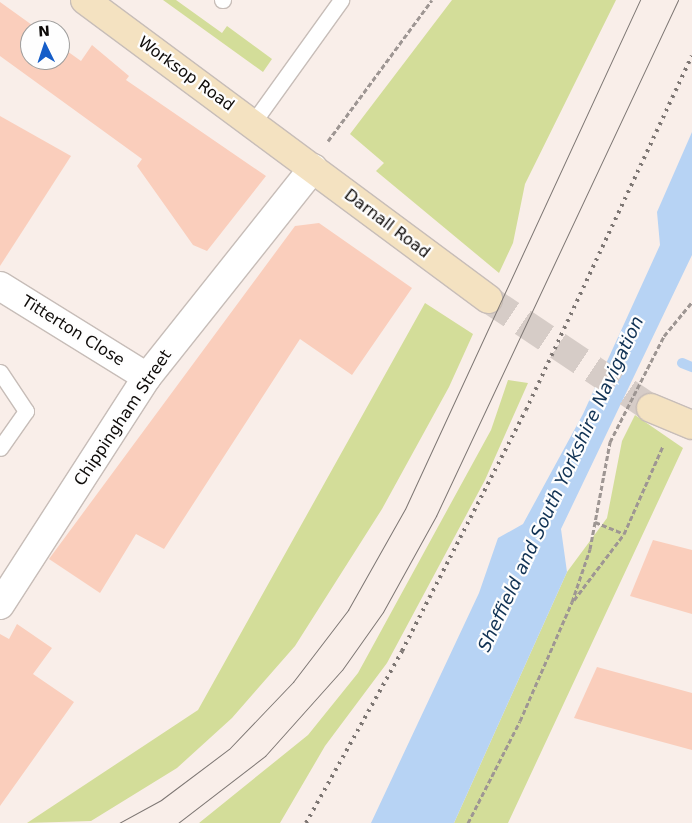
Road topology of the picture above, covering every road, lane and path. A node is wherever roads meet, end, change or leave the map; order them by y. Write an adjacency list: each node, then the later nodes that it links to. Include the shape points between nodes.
1 (85, 0): 4 (main road, Worksop Road)
2 (342, 0): 4 (lane)
3 (432, 0): 6 (path)
4 (252, 124): 5 (main road, Worksop Road)
5 (286, 149): 6 (main road, Darnall Road)
6 (313, 168): 8 (main road, Darnall Road); 11 (street, Chippingham Street)
7 (0, 286): 11 (street, Titterton Close)
8 (488, 300)
9 (692, 302): 16 (path, bridge, via 664,336 610,442)
10 (0, 372): 14 (lane, via 26,411)
11 (147, 377): 19 (street, Chippingham Street)
12 (651, 408): 13 (main road)
13 (692, 426)
14 (0, 448)
15 (662, 449): 17 (path)
16 (595, 522): 17 (path); 18 (path)
17 (624, 534): 18 (path)
18 (572, 602): 20 (path, via 520,721)
19 (0, 606)
20 (468, 823)

